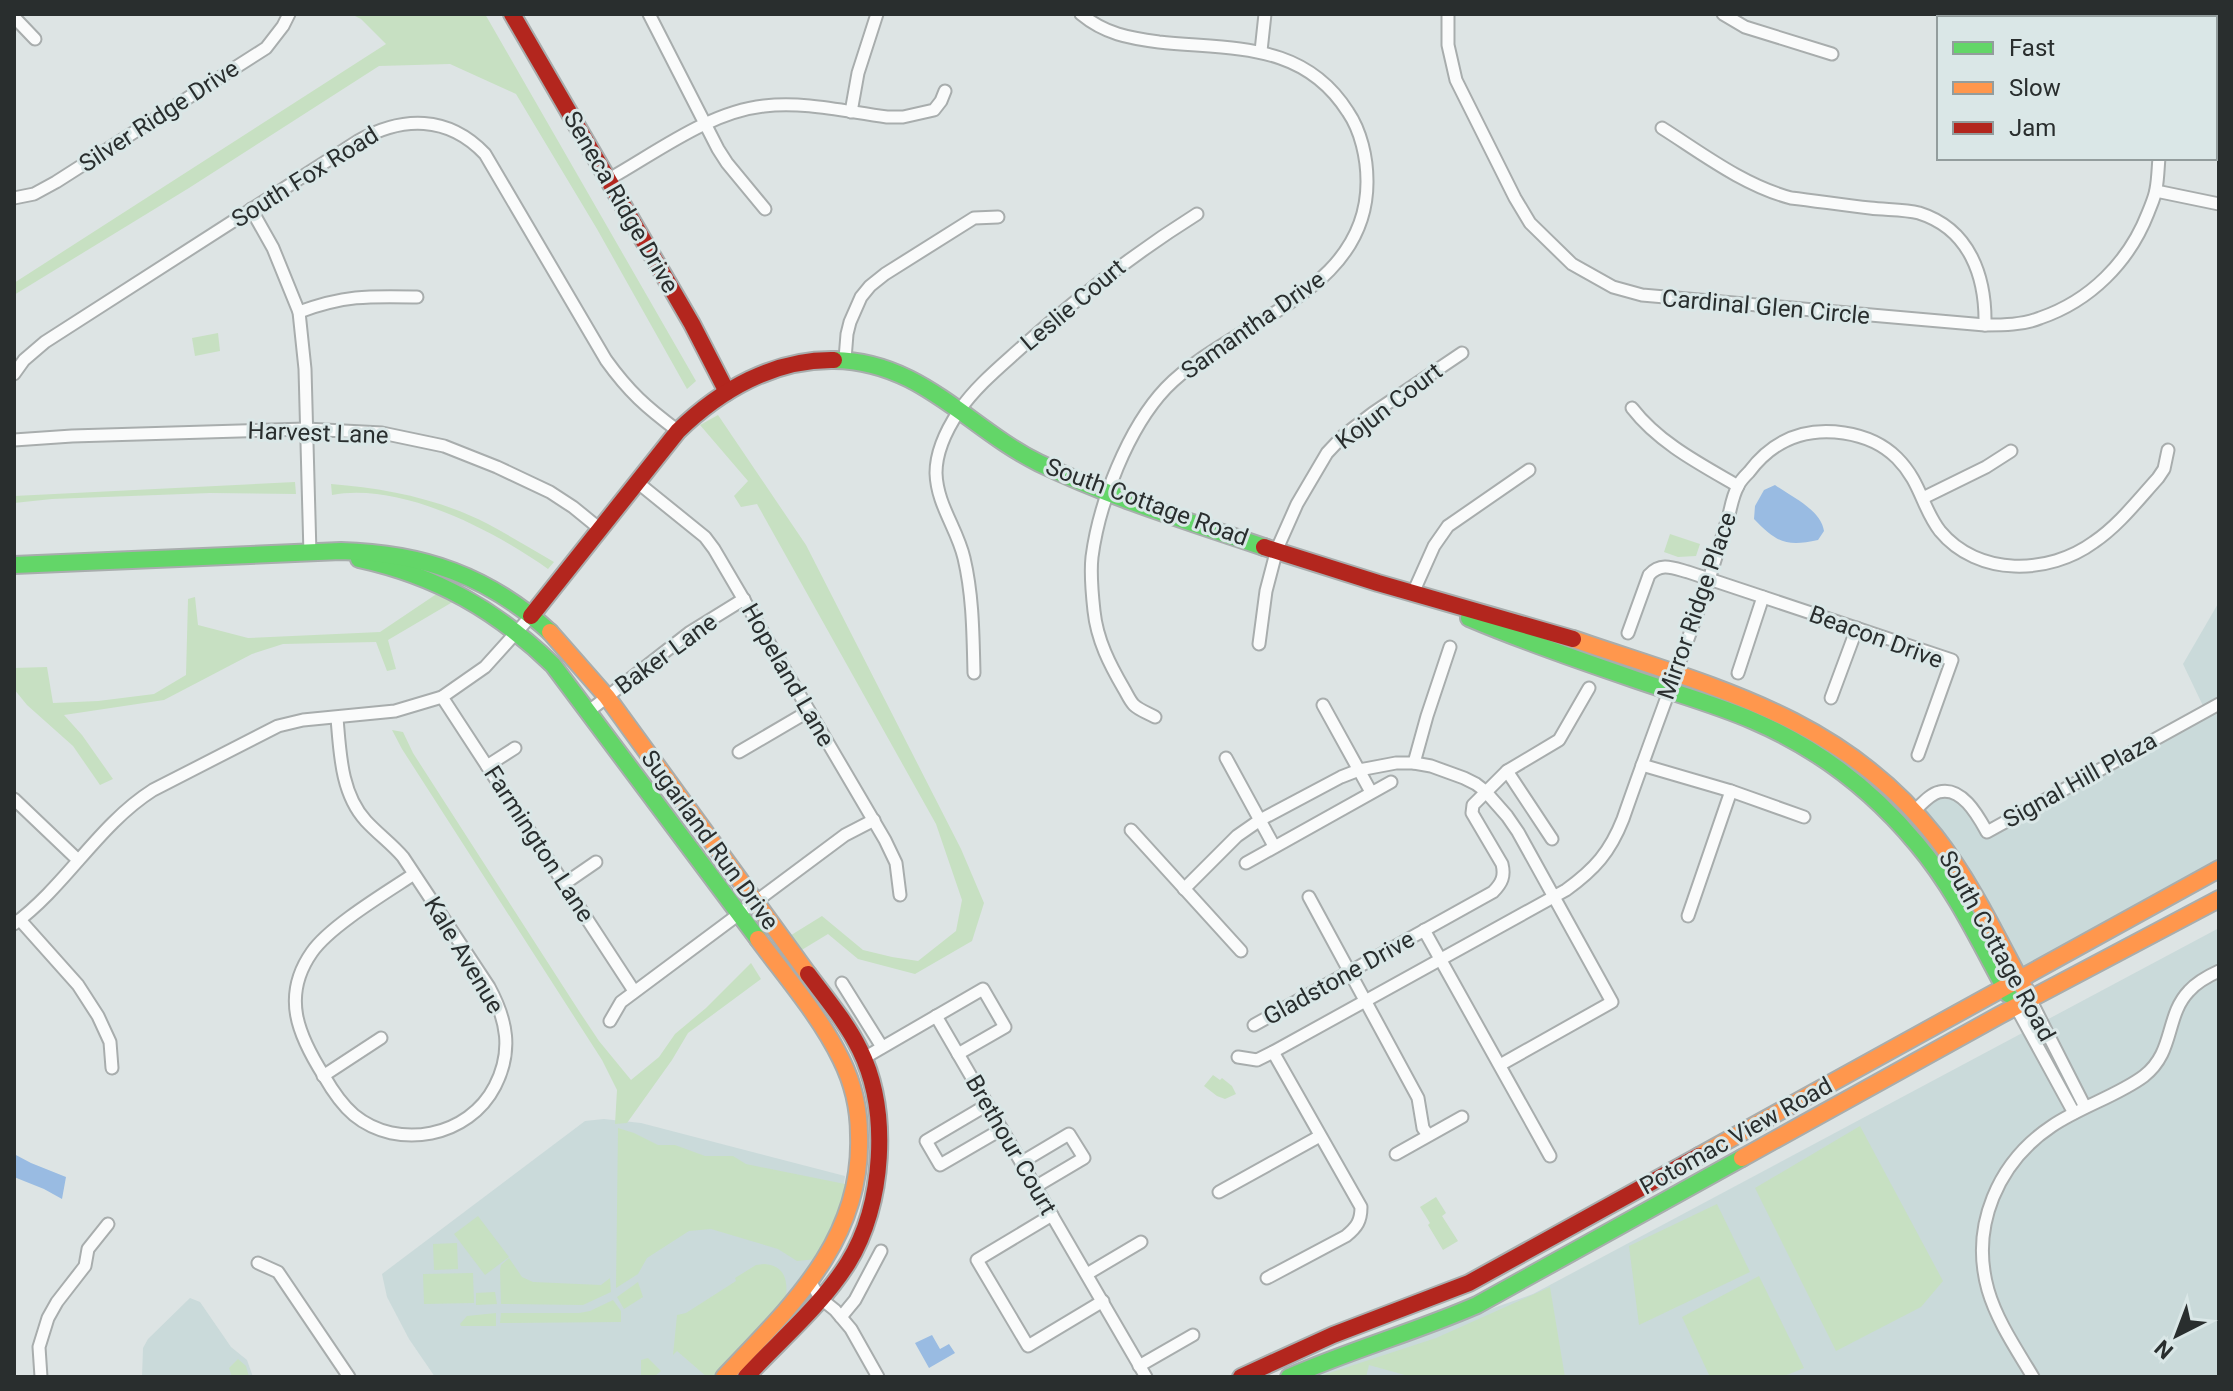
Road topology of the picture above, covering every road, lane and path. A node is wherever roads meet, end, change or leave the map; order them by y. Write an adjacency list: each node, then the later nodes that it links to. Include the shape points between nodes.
1 (289, 14): 20 (street, Silver Ridge Drive, via 266,48 56,182)
2 (512, 14): 18 (street, Seneca Ridge Drive)
3 (649, 14): 15 (street)
4 (877, 14): 14 (street)
5 (1081, 14): 11 (street, Samantha Drive, via 1127,38)
6 (1265, 14): 11 (street)
7 (1448, 14): 28 (street, Cardinal Glen Circle, via 1456,80 1515,198 1530,223 1585,272 1642,295)
8 (1723, 14): 12 (street, via 1745,27)
9 (14, 17): 10 (street)
10 (35, 39)
11 (1261, 51): 43 (street, Samantha Drive, via 1315,76 1349,113 1366,164 1361,221 1344,255 1321,280 1190,367 1159,395 1131,439)
12 (1832, 54)
13 (945, 91): 14 (street, via 934,110 919,115)
14 (851, 112): 15 (street, via 767,106)
15 (705, 124): 18 (street); 23 (street, via 727,163)
16 (1662, 128): 28 (street, via 1776,194 1918,213 1948,227 1967,246 1979,272)
17 (2159, 160): 19 (street, Cardinal Glen Circle)
18 (609, 179): 32 (street, Seneca Ridge Drive)
19 (2156, 191): 21 (street); 28 (street, Cardinal Glen Circle, via 2120,263 2097,286 2038,319)
20 (14, 198)
21 (2219, 204)
22 (251, 209): 27 (street); 31 (street, South Fox Road, via 45,342); 36 (street, South Fox Road, via 381,128 425,123 459,134 492,164 621,381)
23 (765, 209)
24 (1197, 214): 34 (street, Leslie Court, via 1083,295 996,370)
25 (998, 217): 30 (street, via 974,218 870,286 850,322)
26 (417, 297): 27 (street, via 346,298)
27 (299, 312): 35 (street)
28 (1985, 325)
29 (1462, 353): 46 (street, Kojun Court, via 1343,436 1313,474)
30 (845, 359): 32 (street, South Cottage Road, via 783,367); 34 (street, South Cottage Road, via 906,374)
31 (14, 374)
32 (727, 392): 36 (street, South Cottage Road)
33 (1632, 408): 42 (street, via 1671,445)
34 (960, 409): 43 (street, South Cottage Road, via 1022,454); 59 (street, Leslie Court, via 942,444 937,479 969,582)
35 (306, 429): 37 (street, Harvest Lane); 45 (street, Harvest Lane, via 382,433 444,446 527,480); 47 (street)
36 (678, 431): 41 (street, South Cottage Road)
37 (14, 440)
38 (2168, 450): 44 (street, Mirror Ridge Place, via 2158,478 2104,535 2078,552 2037,565 1995,565 1958,548 1940,531)
39 (2011, 451): 44 (street)
40 (1529, 470): 50 (street, via 1448,526)
41 (637, 482): 45 (street, South Cottage Road); 52 (street, Hopeland Lane, via 705,537)
42 (1738, 486): 44 (street, Mirror Ridge Place, via 1774,446 1821,431 1856,435 1886,448 1909,472); 49 (street, Mirror Ridge Place)
43 (1109, 492): 46 (street, South Cottage Road); 71 (street, Samantha Drive, via 1092,560 1094,617 1103,648 1133,705)
44 (1923, 498)
45 (600, 529): 53 (street, South Cottage Road)
46 (1277, 549): 50 (street, South Cottage Road); 57 (street, Kojun Court)
47 (310, 554): 48 (street, Sugarland Run Drive); 53 (street, Sugarland Run Drive, via 366,550 429,562 478,581); 55 (street, Sugarland Run Drive, via 397,567 457,593)
48 (14, 565)
49 (1709, 579): 51 (street, Beacon Drive); 56 (street, Beacon Drive, via 1670,567 1654,570); 61 (street, Mirror Ridge Place)
50 (1413, 593): 61 (street, South Cottage Road); 63 (street, South Cottage Road, via 1512,637)
51 (1763, 597): 54 (street, Beacon Drive); 60 (street)
52 (744, 599): 65 (street, Baker Lane, via 689,633); 70 (street, Hopeland Lane)
53 (531, 616): 55 (street); 65 (street, Sugarland Run Drive)
54 (1857, 628): 66 (street); 75 (street, Beacon Drive, via 1952,660)
55 (517, 632): 64 (street, via 485,667); 69 (street, Sugarland Run Drive, via 553,665)
56 (1628, 633)
57 (1259, 644)
58 (1450, 647): 77 (street)
59 (974, 673)
60 (1738, 673)
61 (1675, 674): 63 (street, Mirror Ridge Place); 87 (street, South Cottage Road, via 1802,724 1856,760)
62 (1589, 688): 81 (street, via 1559,740)
63 (1668, 691): 78 (street, Mirror Ridge Place); 115 (street, South Cottage Road, via 1781,734 1826,760 1872,797 1928,858)
64 (442, 697): 72 (street, via 395,711); 79 (street, Farmington Lane)
65 (607, 697): 69 (street, Baker Lane); 105 (street, Sugarland Run Drive)
66 (1831, 698)
67 (2219, 704): 87 (street, Signal Hill Plaza, via 1987,832 1969,804 1950,792 1934,793)
68 (1323, 705): 80 (street)
69 (589, 711): 106 (street, Sugarland Run Drive)
70 (809, 711): 74 (street); 89 (street, Hopeland Lane)
71 (1155, 717)
72 (337, 718): 94 (street, via 278,726 153,790 134,802); 98 (street, Kale Avenue, via 350,798)
73 (515, 748): 79 (street)
74 (739, 752)
75 (1918, 755)
76 (1226, 758): 90 (street)
77 (1414, 763): 80 (street); 83 (street, via 1439,768)
78 (1642, 765): 84 (street); 103 (street, Mirror Ridge Place, via 1609,849 1587,874)
79 (487, 766): 99 (street, Farmington Lane)
80 (1359, 770): 85 (street); 90 (street)
81 (1507, 771): 83 (street); 92 (street)
82 (1391, 782): 85 (street)
83 (1485, 791): 103 (street, via 1518,832); 109 (street, Gladstone Drive, via 1472,813 1502,864 1501,884)
84 (1731, 791): 88 (street); 107 (street)
85 (1371, 792): 93 (street)
86 (14, 799): 94 (street)
87 (1913, 812): 115 (street, South Cottage Road, via 1972,892)
88 (1804, 817)
89 (874, 820): 101 (street, Hopeland Lane, via 896,863); 105 (street, via 845,835)
90 (1260, 820): 93 (street); 100 (street)
91 (1131, 830): 100 (street)
92 (1552, 839)
93 (1274, 846): 96 (street)
94 (78, 860): 108 (street)
95 (596, 862): 99 (street)
96 (1246, 863)
97 (2219, 869): 115 (street, Potomac View Road)
98 (414, 874): 130 (street, Kale Avenue, via 328,935 302,970 296,994 299,1027); 130 (street, Kale Avenue, via 498,1003 507,1041 500,1077 469,1118 448,1129 407,1136 355,1116)
99 (564, 884): 116 (street, Farmington Lane)
100 (1184, 889): 110 (street)
101 (900, 895)
102 (1309, 897): 112 (street)
103 (1554, 897): 111 (street, Mirror Ridge Place); 128 (street, via 1612,1002)
104 (2219, 899): 118 (street, Potomac View Road)
105 (756, 902): 106 (street); 127 (street, Sugarland Run Drive)
106 (740, 914): 116 (street); 149 (street, Sugarland Run Drive, via 834,1044 858,1116 862,1152 855,1196 839,1237)
107 (1688, 916)
108 (17, 922): 129 (street, via 68,972 98,1016 110,1042)
109 (1424, 930): 111 (street, Gladstone Drive); 112 (street, Gladstone Drive)
110 (1241, 951)
111 (1440, 960): 117 (street, Mirror Ridge Place); 128 (street, Gladstone Drive)
112 (1350, 971): 117 (street); 121 (street, Gladstone Drive)
113 (2219, 971): 132 (street, via 2200,981 2180,1004 2157,1064)
114 (842, 983): 123 (street)
115 (2012, 983): 118 (street, South Cottage Road); 154 (street, Potomac View Road, via 1469,1283)
116 (634, 991): 120 (street)
117 (1367, 1000): 124 (street, Mirror Ridge Place); 135 (street, via 1418,1098)
118 (2023, 1003): 132 (street, South Cottage Road); 163 (street, Potomac View Road, via 1477,1305)
119 (936, 1016): 123 (street); 125 (street, Brethour Court); 125 (street, via 983,989 998,1014 1005,1027)
120 (610, 1021)
121 (1254, 1025)
122 (381, 1038): 130 (street)
123 (882, 1047): 127 (street)
124 (1273, 1052): 126 (street, Mirror Ridge Place, via 1257,1060); 136 (street)
125 (958, 1054): 131 (street, Brethour Court)
126 (1238, 1057)
127 (864, 1058): 150 (street, Sugarland Run Drive, via 880,1132 876,1183 856,1249)
128 (1500, 1065): 138 (street, Gladstone Drive)
129 (112, 1068)
130 (323, 1076)
131 (987, 1105): 134 (street, Brethour Court); 134 (street, via 926,1141 940,1165)
132 (2080, 1110): 164 (street, via 2029,1142 2015,1158 1999,1182 1984,1226 1989,1293)
133 (1462, 1117): 135 (street)
134 (1002, 1129): 139 (street, Brethour Court)
135 (1428, 1135): 137 (street)
136 (1320, 1136): 141 (street); 148 (street, via 1361,1207 1361,1218 1346,1236)
137 (1396, 1154)
138 (1550, 1156)
139 (1022, 1162): 140 (street, Brethour Court); 140 (street, via 1069,1134 1084,1158)
140 (1035, 1187): 142 (street, Brethour Court)
141 (1219, 1192)
142 (1052, 1215): 147 (street, Brethour Court); 151 (street, via 977,1260 984,1272 1028,1346)
143 (108, 1224): 156 (street, via 48,1318 39,1347)
144 (1141, 1242): 147 (street)
145 (881, 1251): 152 (street)
146 (258, 1263): 157 (street, via 278,1272)
147 (1087, 1274): 151 (street, Brethour Court)
148 (1267, 1278)
149 (810, 1281): 150 (street); 158 (street, Sugarland Run Drive)
150 (820, 1298): 152 (street); 159 (street, Sugarland Run Drive)
151 (1103, 1301): 155 (street, Brethour Court)
152 (841, 1317): 160 (street)
153 (1193, 1335): 155 (street)
154 (1278, 1359): 162 (street, Potomac View Road); 163 (street)
155 (1139, 1366): 161 (street, Brethour Court)
156 (41, 1377)
157 (349, 1377)
158 (724, 1377)
159 (746, 1377)
160 (878, 1377)
161 (1146, 1377)
162 (1241, 1377)
163 (1288, 1377)
164 (2033, 1377)

